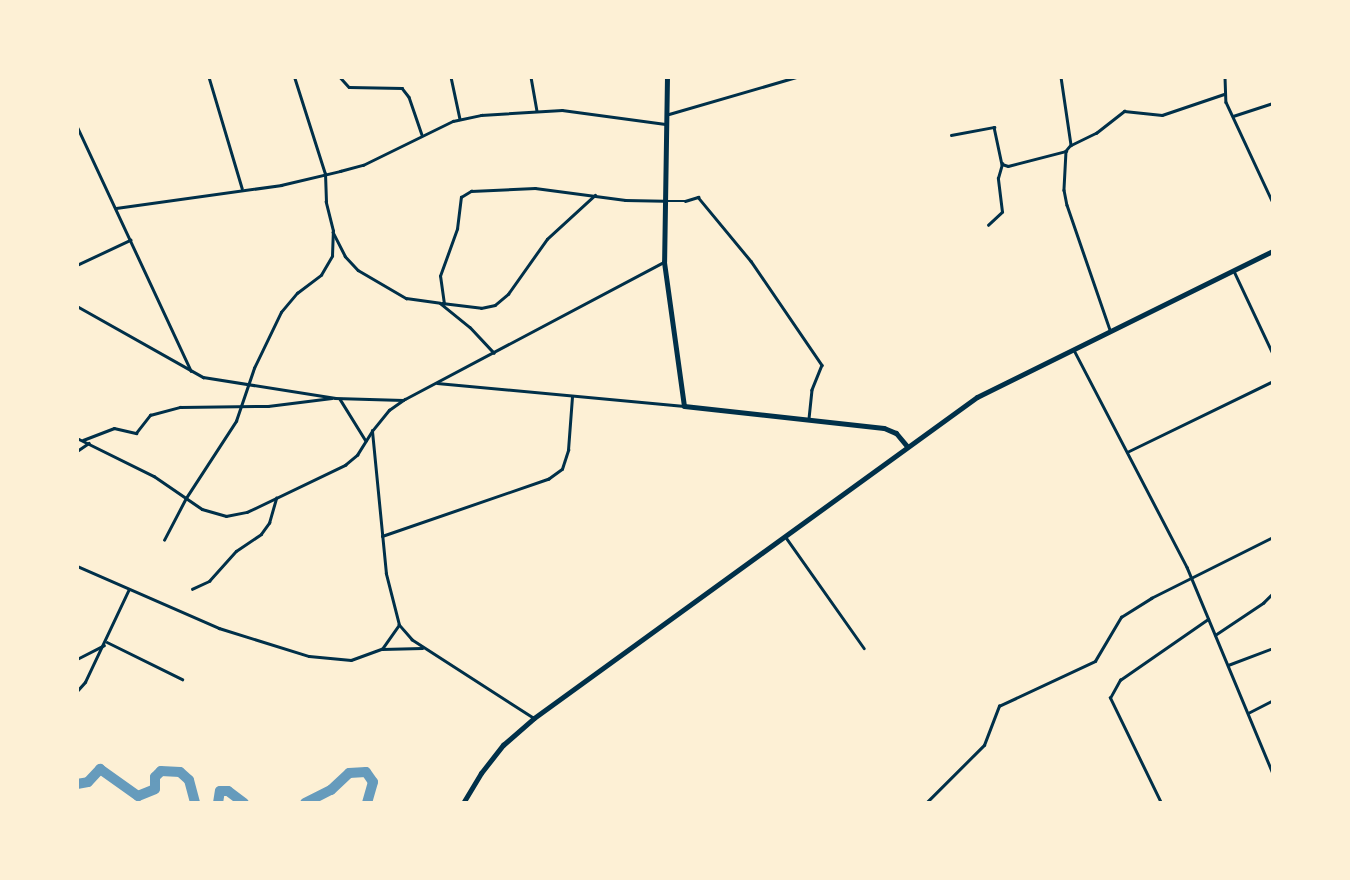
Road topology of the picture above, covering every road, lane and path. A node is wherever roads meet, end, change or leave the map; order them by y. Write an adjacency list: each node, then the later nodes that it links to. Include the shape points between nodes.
1 (209, 77): 24 (street)
2 (293, 77): 23 (street)
3 (340, 77): 18 (street, via 349,87 402,88)
4 (451, 77): 15 (street)
5 (531, 77): 12 (street)
6 (667, 77): 13 (main road)
7 (796, 77): 13 (street)
8 (1061, 77): 20 (street)
9 (1225, 77): 10 (street)
10 (1224, 94): 14 (street); 20 (street, via 1162,115 1124,111)
11 (1273, 103): 14 (street)
12 (537, 110): 15 (street); 16 (street, via 586,111)
13 (665, 115): 16 (main road)
14 (1233, 116): 27 (street)
15 (460, 119): 18 (street)
16 (665, 124): 26 (main road)
17 (77, 126): 28 (street)
18 (422, 134): 23 (street, via 363,165)
19 (951, 135): 22 (street, via 994,127)
20 (1071, 145): 21 (street)
21 (1066, 151): 22 (street); 38 (street, via 1067,205)
22 (1002, 164): 29 (street, via 998,178 1002,212)
23 (325, 174): 24 (street); 30 (street)
24 (242, 189): 28 (street)
25 (595, 195): 26 (street); 36 (street, via 547,239 495,305 481,308); 36 (street, via 535,188 465,193 440,276)
26 (664, 201): 33 (main road); 51 (street, via 698,197 751,261 818,358 822,365 812,390)
27 (1273, 202)
28 (116, 208): 31 (street)
29 (988, 225)
30 (332, 231): 36 (street, via 358,270 406,298); 45 (street, via 327,267 281,312)
31 (130, 240): 34 (street); 42 (street)
32 (1273, 251): 35 (main road)
33 (664, 262): 40 (street); 50 (main road)
34 (77, 265)
35 (1234, 270): 38 (main road); 41 (street)
36 (442, 303): 40 (street)
37 (77, 306): 42 (street)
38 (1110, 330): 39 (main road)
39 (1073, 348): 57 (main road, via 988,391); 59 (street)
40 (494, 353): 44 (street)
41 (1273, 354)
42 (191, 372): 45 (street)
43 (1273, 381): 59 (street)
44 (437, 383): 46 (street); 48 (street)
45 (248, 385): 47 (street); 49 (street)
46 (572, 397): 50 (street); 62 (street, via 562,469 548,479)
47 (337, 398): 48 (street); 49 (street); 55 (street)
48 (405, 400): 52 (street, via 389,410)
49 (242, 405): 54 (street, via 180,407 150,415 136,433 114,428); 60 (street)
50 (684, 406): 51 (main road)
51 (809, 420): 57 (main road, via 891,429)
52 (372, 431): 55 (street); 62 (street)
53 (77, 438): 54 (street)
54 (83, 440): 56 (street)
55 (366, 441): 61 (street, via 345,466)
56 (89, 443): 58 (street); 60 (street, via 144,470)
57 (907, 446): 63 (main road)
58 (77, 451)
59 (1127, 452): 67 (street)
60 (186, 498): 61 (street, via 226,516); 65 (street)
61 (275, 498): 68 (street, via 261,534 236,551 209,580)
62 (382, 536): 72 (street, via 390,598)
63 (785, 536): 76 (street); 85 (main road)
64 (1273, 537): 67 (street)
65 (164, 540)
66 (77, 566): 69 (street)
67 (1192, 578): 71 (street); 89 (street, via 1121,617 1094,661 999,706 984,745)
68 (191, 589)
69 (128, 591): 74 (street); 78 (street, via 219,628 309,656 351,660)
70 (1273, 593): 73 (street)
71 (1208, 619): 73 (street); 90 (street, via 1120,680 1110,698)
72 (399, 625): 75 (street); 78 (street)
73 (1215, 635): 80 (street)
74 (105, 643): 79 (street); 81 (street); 82 (street)
75 (424, 648): 78 (street); 85 (street)
76 (864, 648)
77 (1273, 648): 80 (street)
78 (382, 649)
79 (77, 659)
80 (1228, 665): 84 (street)
81 (182, 679)
82 (77, 691)
83 (1273, 701): 84 (street)
84 (1248, 713): 86 (street)
85 (534, 718): 88 (main road, via 503,745)
86 (1271, 763): 87 (street)
87 (1273, 774)
88 (463, 803)
89 (926, 803)
90 (1161, 803)

